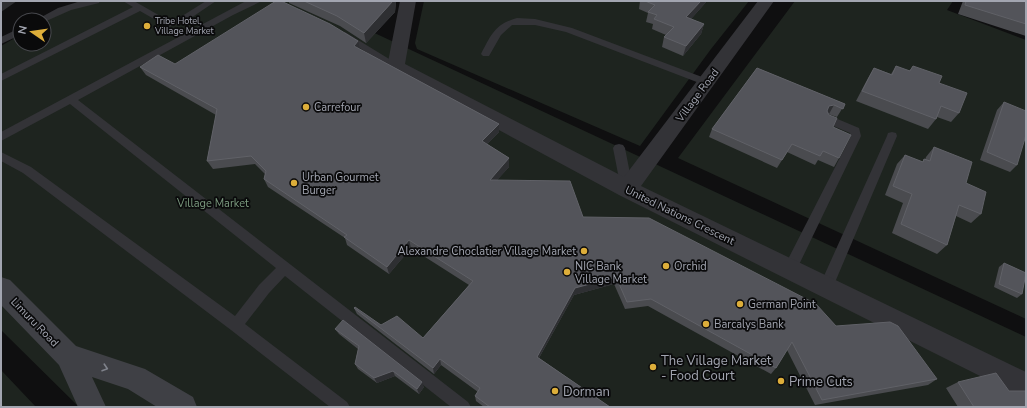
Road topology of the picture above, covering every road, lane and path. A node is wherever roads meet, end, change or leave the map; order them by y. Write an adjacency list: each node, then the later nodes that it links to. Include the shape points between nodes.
1 (96, 1): 8 (lane, via 77,4)
2 (127, 1): 7 (lane)
3 (212, 1): 7 (lane, via 182,20 168,24 164,24)
4 (258, 1): 16 (lane, via 230,13)
5 (408, 1): 13 (street)
6 (766, 1): 15 (street, Village Road)
7 (140, 6): 14 (lane)
8 (52, 14)
9 (336, 29): 13 (lane)
10 (12, 35): 11 (lane)
11 (1, 41)
12 (486, 54): 15 (lane, via 504,26 512,22 526,21 570,30)
13 (396, 67): 22 (street, United Nations Crescent)
14 (1, 78)
15 (706, 82): 22 (street, Village Road)
16 (71, 100): 19 (lane); 23 (lane)
17 (828, 118): 24 (lane, via 855,132 856,136)
18 (892, 136): 25 (lane)
19 (1, 138)
20 (619, 148): 22 (lane)
21 (1, 156): 27 (lane, via 27,170)
22 (628, 189): 24 (street, United Nations Crescent)
23 (284, 268): 27 (lane, via 264,288); 33 (lane)
24 (790, 269): 25 (street, United Nations Crescent)
25 (826, 287): 29 (street, United Nations Crescent)
26 (1, 288): 28 (main road, Limuru Road)
27 (236, 325): 32 (lane)
28 (68, 356): 30 (main road, Limuru Road); 31 (main road, Limuru Road, one-way to 31, via 135,378)
29 (1026, 386)
30 (92, 407)
31 (183, 407)
32 (342, 407)
33 (463, 407)

